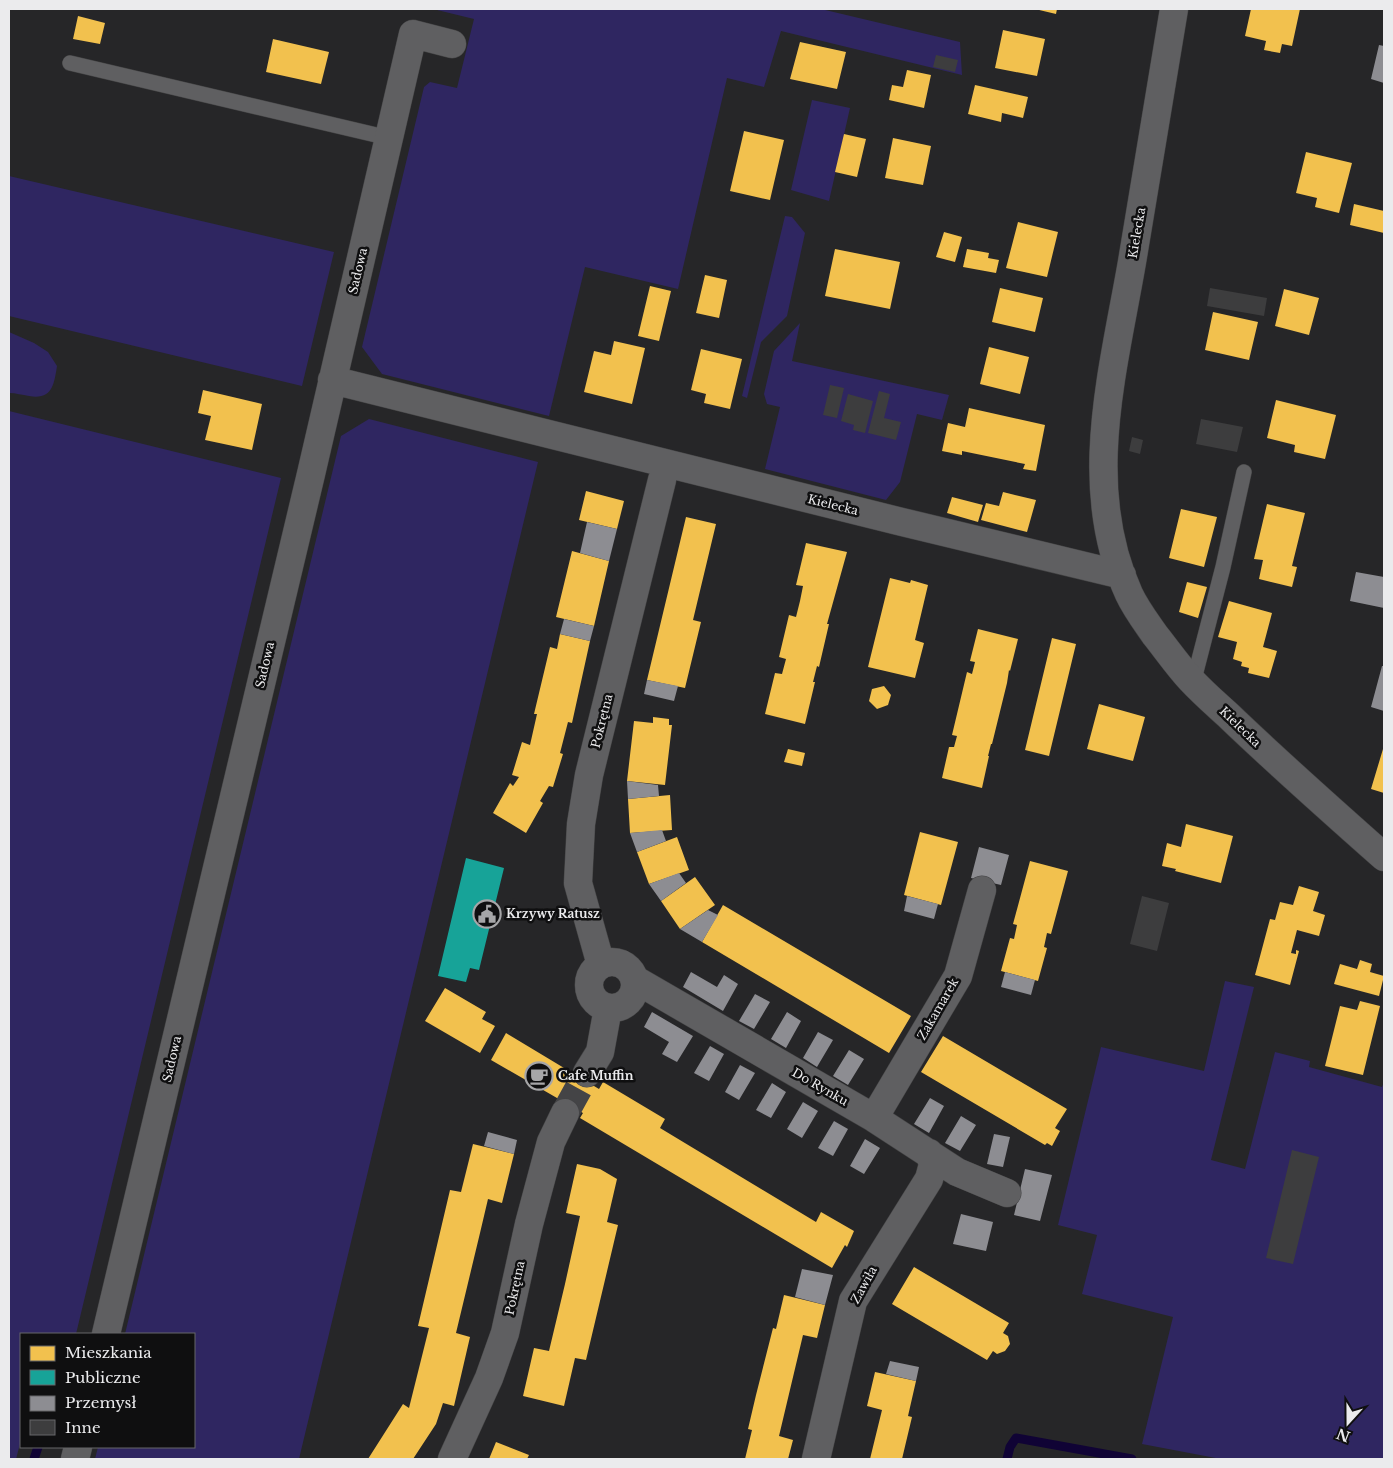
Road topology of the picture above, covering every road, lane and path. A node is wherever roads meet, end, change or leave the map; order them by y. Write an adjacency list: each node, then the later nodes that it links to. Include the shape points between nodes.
1 (1174, 9): 8 (street, Kielecka, via 1106,416 1104,503 1110,541)
2 (452, 44): 4 (street, Sadowa, via 413,34)
3 (70, 63): 4 (lane)
4 (389, 138): 5 (street, Sadowa)
5 (332, 380): 8 (street, Kielecka); 20 (street, Sadowa)
6 (1244, 472): 9 (lane)
7 (662, 480): 12 (street, Pokrętna, via 589,775 582,824 578,883)
8 (1122, 575): 9 (street, Kielecka, via 1147,624)
9 (1193, 683): 10 (street, Kielecka)
10 (1384, 857)
11 (982, 890): 17 (street, Zakamarek, via 958,976)
12 (601, 965): 13 (street, via 612,962 624,965); 14 (street, via 592,973 589,984 591,996)
13 (634, 979): 14 (street, via 635,988 626,1003); 17 (street, Do Rynku)
14 (608, 1008): 15 (street, via 600,1052)
15 (587, 1073)
16 (565, 1113): 21 (street, Pokrętna, via 548,1151 505,1333 489,1378)
17 (874, 1118): 18 (street, Do Rynku)
18 (929, 1154): 19 (street, Do Rynku, via 957,1172); 22 (street, Zawiła, via 933,1164 929,1179 853,1301)
19 (1007, 1193)
20 (106, 1333)
21 (452, 1459)
22 (816, 1459)

